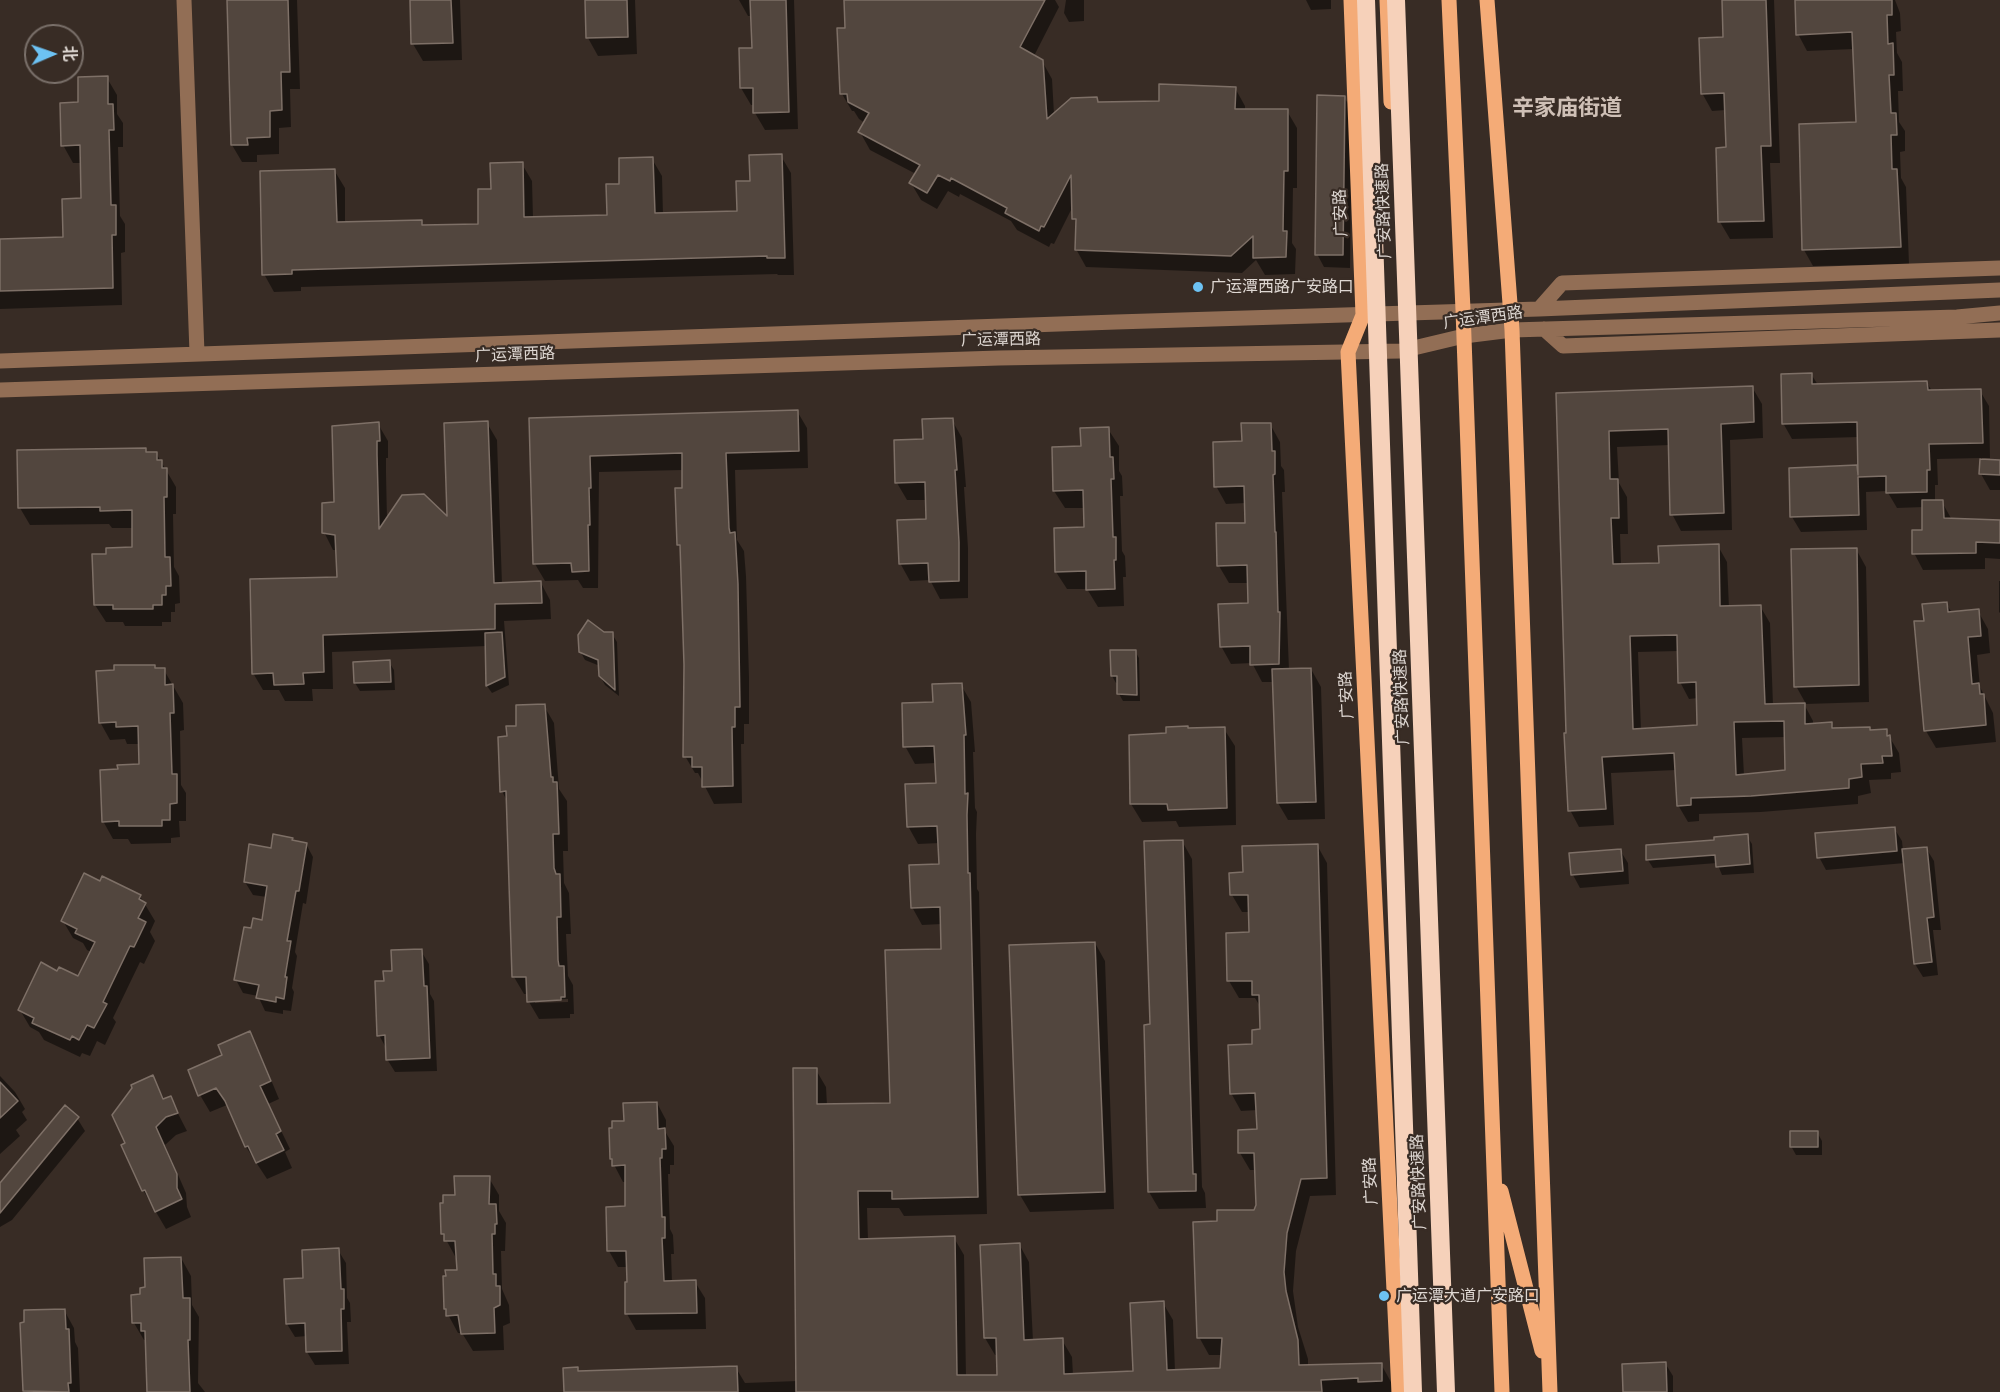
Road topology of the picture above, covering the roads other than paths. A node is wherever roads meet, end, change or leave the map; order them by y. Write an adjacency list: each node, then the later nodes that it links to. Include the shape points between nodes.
1 (184, 0): 22 (street)
2 (1351, 0): 15 (main road, 广安路)
3 (1366, 0): 28 (highway, 广安路快速路)
4 (1387, 0): 14 (main road)
5 (1396, 0): 29 (highway, 广安路快速路)
6 (1449, 0): 11 (main road)
7 (1487, 0): 12 (main road)
8 (2000, 268): 10 (street, via 1562,283)
9 (2000, 290): 10 (street, 广运潭西路)
10 (1539, 309): 12 (street, 广运潭西路)
11 (1463, 310): 12 (street, 广运潭西路); 14 (street, 广运潭西路); 19 (main road)
12 (1510, 310): 17 (main road)
13 (2000, 313): 16 (street, 广运潭西路, via 1946,318)
14 (1399, 314): 15 (street, 广运潭西路); 20 (main road)
15 (1363, 315): 21 (main road, 广安路); 22 (street, 广运潭西路)
16 (1544, 329): 17 (street, 广运潭西路); 18 (street, via 1563,346)
17 (1512, 330): 19 (street, 广运潭西路); 26 (main road)
18 (2000, 330)
19 (1464, 336): 20 (street, 广运潭西路); 25 (main road)
20 (1401, 351): 21 (street, 广运潭西路); 30 (main road)
21 (1347, 352): 24 (street, 广运潭西路, via 999,358); 27 (main road, 广安路)
22 (197, 353): 23 (street, 广运潭西路)
23 (0, 361)
24 (0, 390)
25 (1494, 1162): 26 (main road); 31 (main road)
26 (1550, 1386)
27 (1399, 1392)
28 (1413, 1392)
29 (1446, 1392)
30 (1455, 1392)
31 (1502, 1392)

